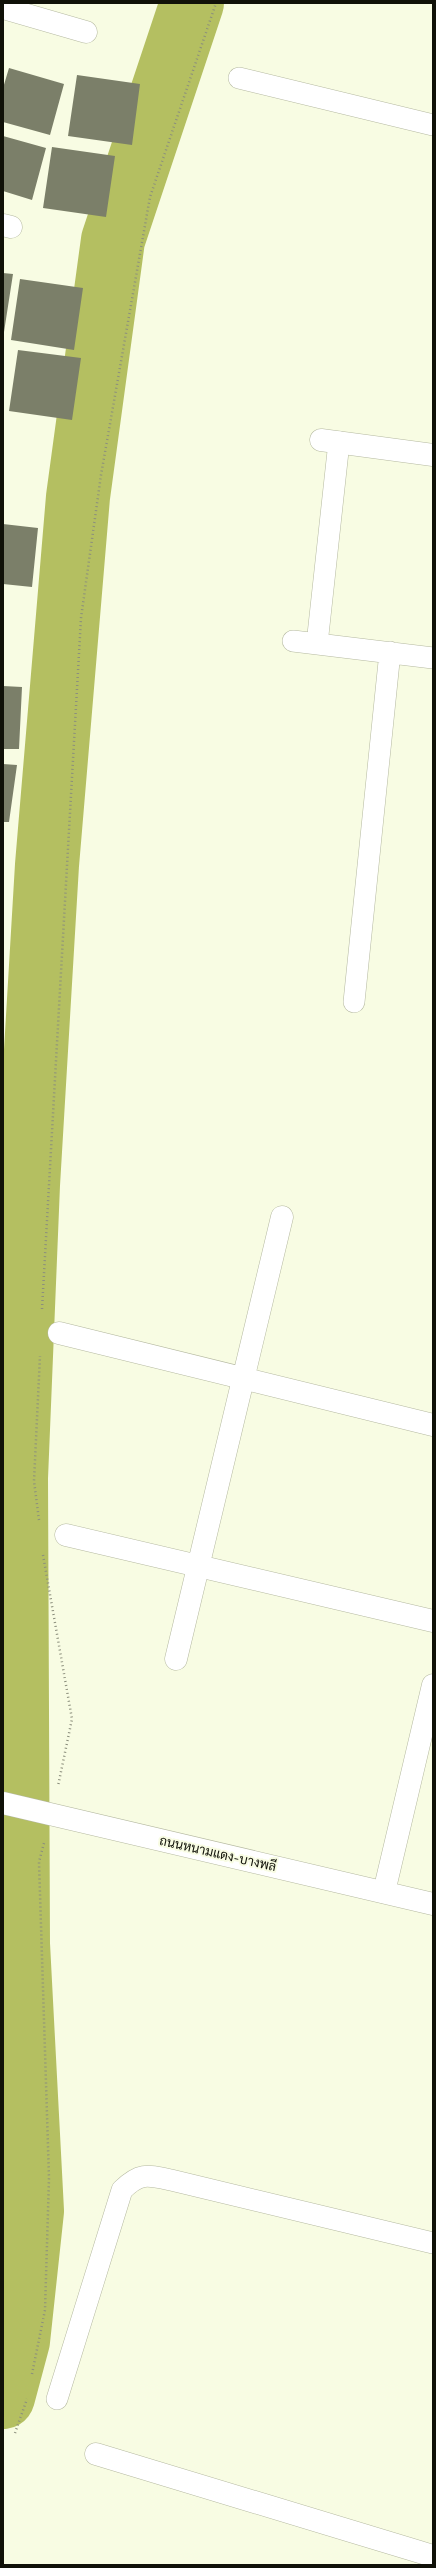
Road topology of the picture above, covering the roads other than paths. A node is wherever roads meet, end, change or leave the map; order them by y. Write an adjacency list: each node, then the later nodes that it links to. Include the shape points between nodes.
1 (3, 8): 2 (street)
2 (86, 32)
3 (239, 78): 4 (lane)
4 (433, 125)
5 (330, 441): 6 (street); 8 (lane)
6 (433, 455)
7 (293, 641): 8 (lane)
8 (318, 644): 9 (lane)
9 (390, 652): 10 (lane); 11 (lane)
10 (433, 658)
11 (354, 1002)
12 (282, 1217): 14 (street)
13 (59, 1333): 14 (street)
14 (245, 1379): 15 (street); 17 (street)
15 (433, 1425)
16 (66, 1535): 17 (street)
17 (200, 1565): 18 (street); 19 (street)
18 (433, 1620)
19 (176, 1659)
20 (433, 1685): 22 (street)
21 (3, 1803): 22 (street, ถนนหนามแดง-บางพลี)
22 (384, 1892): 23 (street, ถนนหนามแดง-บางพลี)
23 (433, 1904)
24 (433, 2243): 25 (lane, via 171,2180 146,2175 132,2180 122,2190)
25 (57, 2399)
26 (96, 2454): 27 (street)
27 (433, 2556)

